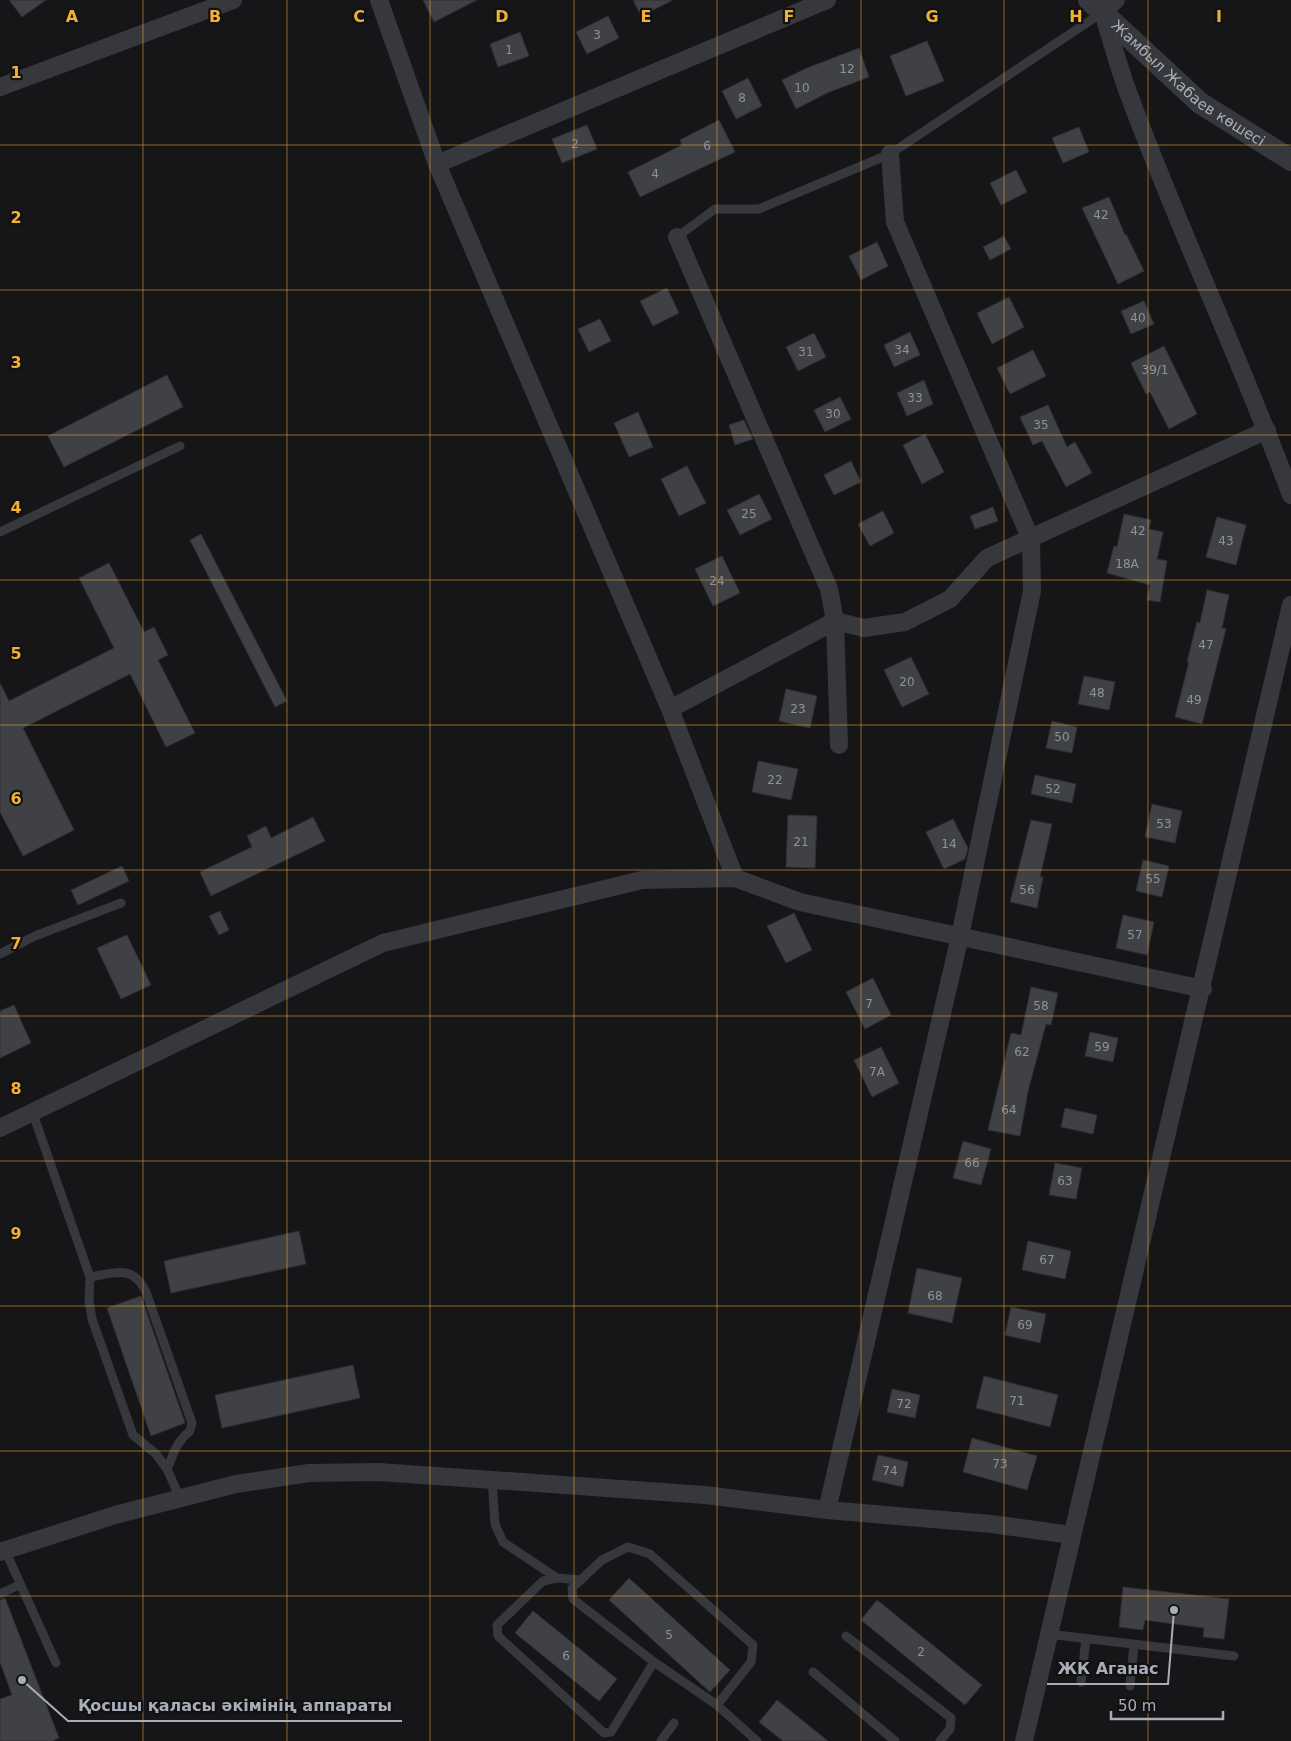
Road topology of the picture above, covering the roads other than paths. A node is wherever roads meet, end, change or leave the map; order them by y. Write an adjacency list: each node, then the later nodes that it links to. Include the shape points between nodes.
1 (379, 0): 8 (street)
2 (827, 0): 8 (street)
3 (230, 1): 5 (street)
4 (1103, 4): 6 (lane); 7 (street, Жамбыл Жабаев көшесі, via 1200,103); 10 (street, via 1128,93)
5 (0, 87)
6 (890, 154): 9 (lane, via 759,209 714,209); 14 (street, via 895,222)
7 (1291, 160)
8 (437, 164): 17 (street)
9 (677, 237): 16 (street, via 829,589)
10 (1267, 430): 12 (street); 14 (street)
11 (180, 446): 13 (lane)
12 (1291, 495)
13 (0, 532)
14 (1031, 540): 16 (street, via 987,558 950,600 905,622 864,628); 21 (street, via 1032,591)
15 (1291, 606): 23 (street)
16 (835, 621): 17 (street); 18 (street)
17 (670, 709): 19 (street)
18 (838, 744)
19 (735, 878): 21 (street, via 800,902); 24 (street, via 642,880 383,943)
20 (120, 904): 22 (lane, via 35,936)
21 (960, 936): 23 (street); 30 (street)
22 (0, 954)
23 (1202, 989): 31 (street)
24 (32, 1111): 25 (street); 26 (lane)
25 (0, 1128)
26 (90, 1277): 27 (lane, via 92,1320 133,1435 156,1454); 27 (lane, via 128,1272 140,1280 146,1292 192,1424 190,1431 173,1450)
27 (167, 1469): 29 (lane)
28 (492, 1479): 29 (street, via 379,1472 309,1473 236,1484); 30 (street, via 705,1495); 33 (lane, via 495,1524 503,1542)
29 (180, 1498): 32 (street)
30 (826, 1510): 31 (street, via 992,1524)
31 (1072, 1535): 37 (street)
32 (2, 1551): 35 (lane)
33 (557, 1578): 34 (lane); 49 (lane, via 543,1581 497,1625 496,1631)
34 (581, 1580): 42 (lane, via 572,1588 574,1599); 47 (lane, via 602,1560 628,1547 639,1548 650,1554 753,1645 751,1662)
35 (19, 1584): 36 (lane); 43 (lane)
36 (0, 1594)
37 (1048, 1634): 39 (lane); 55 (street)
38 (846, 1636): 54 (lane, via 950,1718 950,1729)
39 (1086, 1639): 40 (lane); 45 (lane)
40 (1134, 1645): 41 (lane); 46 (lane)
41 (1234, 1656)
42 (654, 1662): 47 (lane); 49 (lane, via 611,1732)
43 (56, 1663)
44 (813, 1672): 53 (lane)
45 (1081, 1682)
46 (1130, 1686)
47 (717, 1704): 52 (lane)
48 (674, 1723): 51 (lane)
49 (604, 1732): 50 (lane)
50 (597, 1741)
51 (661, 1741)
52 (757, 1741)
53 (895, 1741)
54 (940, 1741)
55 (1024, 1741)

